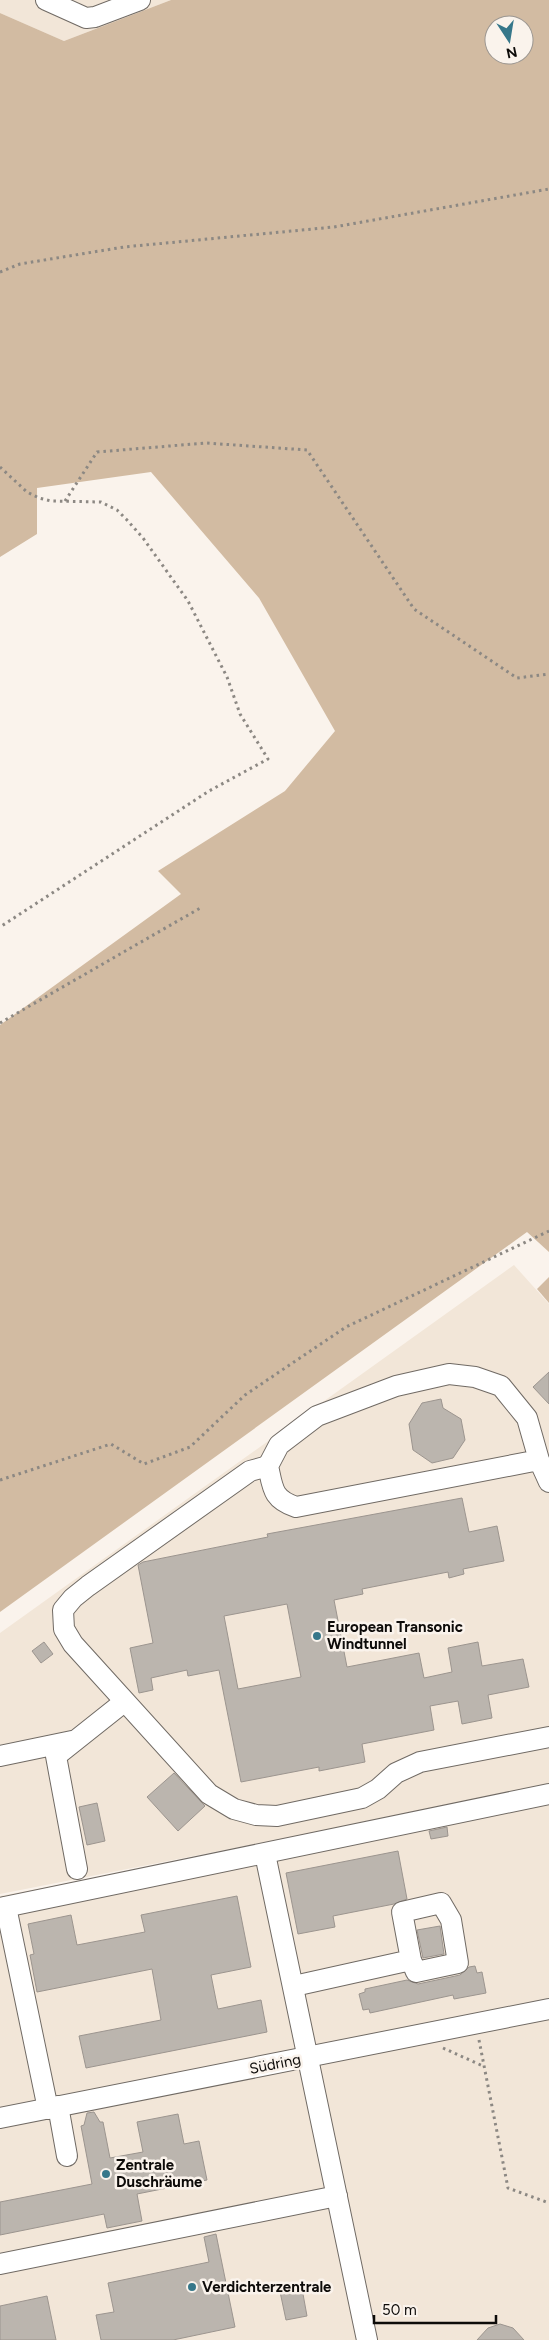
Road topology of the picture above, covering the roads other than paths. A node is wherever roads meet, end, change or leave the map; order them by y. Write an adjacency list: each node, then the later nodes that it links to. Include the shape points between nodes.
1 (46, 0): 2 (lane, via 86,18)
2 (140, 0)
3 (539, 1460): 4 (lane, via 296,1507 282,1503 273,1490); 4 (lane, via 527,1418 501,1386 475,1377 449,1374 396,1386 317,1416 279,1445); 5 (lane)
4 (268, 1466): 6 (lane, via 250,1472 223,1490 88,1586 63,1610 64,1629 73,1644)
5 (549, 1482)
6 (124, 1702): 7 (lane); 8 (lane, via 209,1794 221,1803 256,1816 277,1816 362,1798 396,1773 420,1762)
7 (74, 1740): 9 (lane); 12 (lane, via 56,1756)
8 (548, 1742)
9 (0, 1756)
10 (549, 1794): 11 (lane)
11 (265, 1854): 13 (lane); 15 (lane)
12 (77, 1869)
13 (3, 1907): 18 (lane)
14 (411, 1960): 15 (lane)
15 (294, 1986): 17 (lane)
16 (549, 2009): 17 (lane, Südring)
17 (309, 2057): 18 (lane, Südring); 21 (lane)
18 (53, 2108): 19 (lane, Südring); 20 (lane)
19 (0, 2118)
20 (67, 2156)
21 (337, 2196): 22 (lane); 23 (lane)
22 (0, 2264)
23 (367, 2340)

